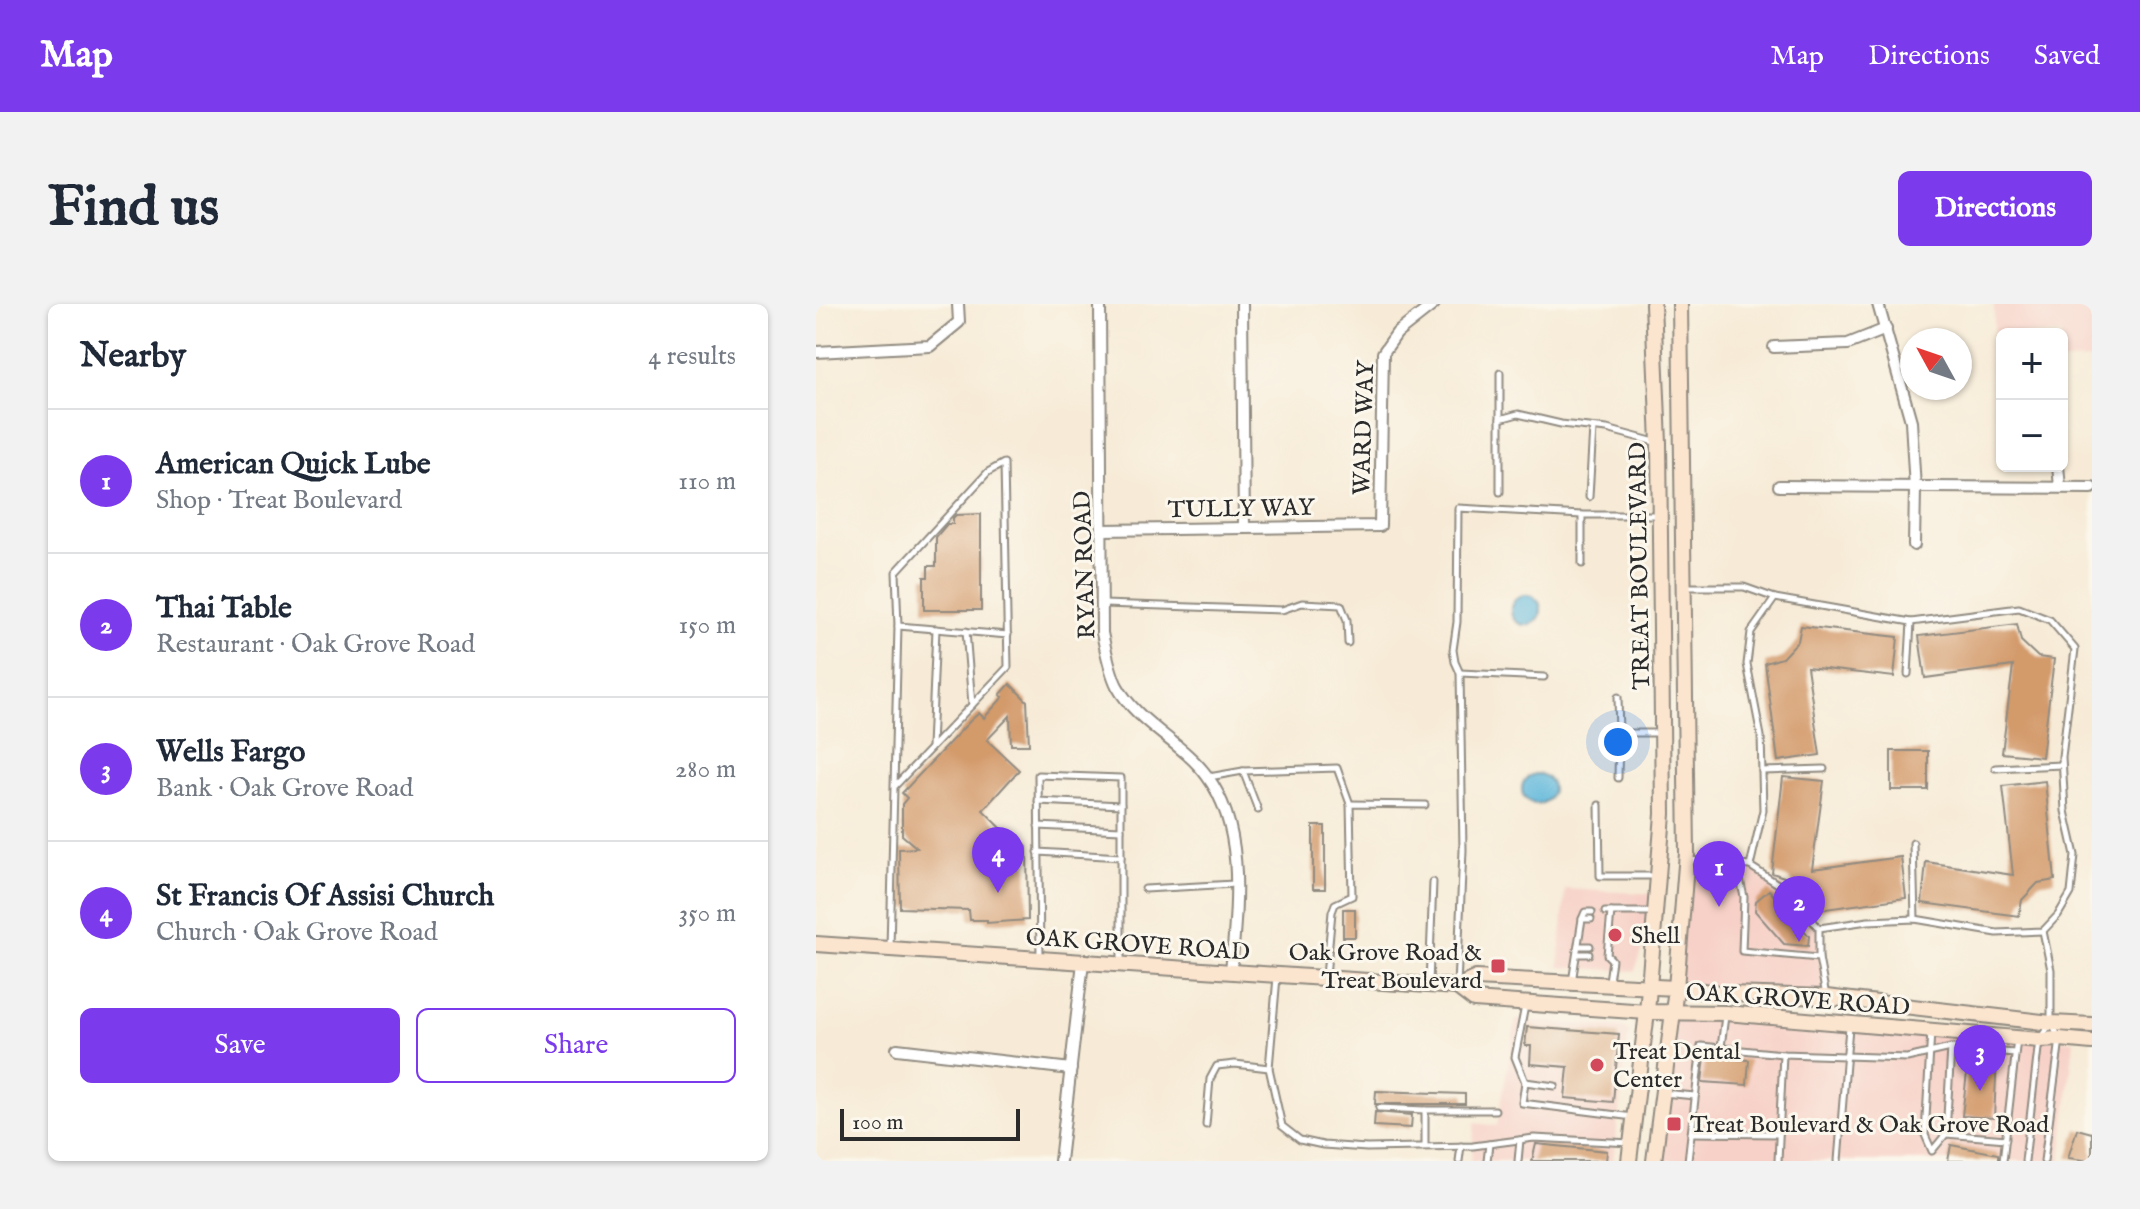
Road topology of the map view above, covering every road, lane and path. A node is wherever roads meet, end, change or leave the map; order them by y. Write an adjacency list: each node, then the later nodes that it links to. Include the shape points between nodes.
1 (958, 304): 10 (street, via 959,322 930,346)
2 (1100, 304): 26 (street, RYAN ROAD)
3 (1242, 304): 25 (street)
4 (1434, 304): 24 (street, WARD WAY, via 1397,333 1383,353)
5 (1653, 304): 14 (main road, TREAT BOULEVARD)
6 (1680, 304): 29 (main road, TREAT BOULEVARD)
7 (1878, 304): 8 (street)
8 (1886, 329): 9 (street, via 1848,344); 19 (street, via 1911,421)
9 (1774, 347)
10 (816, 352)
11 (1500, 373): 12 (lane)
12 (1500, 419): 13 (lane, via 1518,414); 20 (lane)
13 (1593, 428): 14 (lane); 21 (lane)
14 (1659, 443): 23 (main road, TREAT BOULEVARD)
15 (2059, 472): 17 (street)
16 (1779, 486): 19 (street)
17 (2060, 487): 18 (street); 19 (street)
18 (2092, 488)
19 (1915, 489): 27 (street)
20 (1500, 492)
21 (1589, 497)
22 (1582, 515): 23 (lane); 28 (lane); 38 (lane, via 1458,508 1453,650)
23 (1660, 515): 44 (main road, TREAT BOULEVARD)
24 (1380, 526): 25 (street, TULLY WAY)
25 (1244, 528): 26 (street, TULLY WAY)
26 (1102, 530): 31 (street, RYAN ROAD)
27 (1914, 545)
28 (1582, 564)
29 (1683, 587): 30 (lane, via 1744,587); 65 (main road, TREAT BOULEVARD)
30 (1775, 598): 32 (lane); 50 (lane, via 1751,632 1747,664)
31 (1102, 604): 37 (lane, via 1282,610 1302,603 1341,605); 51 (street, RYAN ROAD, via 1102,633 1117,685)
32 (1911, 622): 39 (lane); 46 (lane, via 2019,608 2050,620 2075,649)
33 (898, 626): 34 (lane); 36 (lane, via 896,572 988,472 1004,463); 53 (lane)
34 (936, 629): 35 (lane); 45 (lane)
35 (966, 631): 36 (lane); 42 (lane)
36 (1008, 635): 42 (lane, via 1008,667)
37 (1348, 643)
38 (1460, 673): 40 (lane); 93 (lane, via 1463,850)
39 (1908, 674)
40 (1544, 677)
41 (1618, 697): 43 (lane)
42 (972, 705): 45 (lane)
43 (1619, 733): 44 (lane); 52 (lane)
44 (1663, 733): 68 (main road, TREAT BOULEVARD)
45 (931, 748): 53 (lane)
46 (2062, 765): 47 (lane); 76 (lane, via 2075,855 2071,893)
47 (1995, 768)
48 (1824, 769): 50 (lane)
49 (1243, 771): 51 (lane); 55 (lane, via 1337,768); 59 (lane)
50 (1762, 771): 67 (lane, via 1763,810)
51 (1208, 777): 70 (street, RYAN ROAD, via 1232,829)
52 (1618, 778)
53 (894, 787): 80 (lane)
54 (1038, 801): 56 (lane); 56 (lane, via 1038,775 1121,778); 60 (lane)
55 (1350, 804): 57 (lane); 89 (lane, via 1352,896 1335,904 1332,912)
56 (1121, 805): 61 (lane)
57 (1425, 805)
58 (1599, 805): 68 (lane, via 1600,876)
59 (1258, 810)
60 (1038, 826): 61 (lane); 63 (lane)
61 (1121, 830): 64 (lane)
62 (1913, 843): 74 (lane)
63 (1038, 852): 64 (lane); 84 (lane)
64 (1121, 857): 86 (lane)
65 (1686, 859): 66 (lane); 95 (main road, TREAT BOULEVARD)
66 (1736, 865): 67 (lane); 83 (lane, via 1744,897 1742,951)
67 (1750, 866): 75 (lane, via 1784,888)
68 (1658, 876): 72 (main road, TREAT BOULEVARD)
69 (1433, 882): 91 (lane)
70 (1235, 883): 71 (lane); 87 (street, RYAN ROAD)
71 (1145, 889)
72 (1655, 912): 92 (lane, via 1608,912); 94 (main road, TREAT BOULEVARD)
73 (1592, 916): 78 (lane, via 1585,912)
74 (1915, 919): 75 (lane); 76 (lane, via 1997,933)
75 (1819, 928): 83 (lane)
76 (2043, 931): 101 (lane, via 2051,970)
77 (816, 944): 80 (main road, OAK GROVE ROAD)
78 (1579, 946): 79 (lane); 81 (lane)
79 (1590, 946)
80 (890, 949): 84 (main road, OAK GROVE ROAD)
81 (1578, 954): 82 (lane); 90 (lane)
82 (1589, 954)
83 (1819, 958): 96 (lane)
84 (1040, 960): 85 (main road, OAK GROVE ROAD)
85 (1083, 962): 86 (main road, OAK GROVE ROAD); 117 (street)
86 (1121, 965): 87 (main road, OAK GROVE ROAD)
87 (1231, 972): 88 (main road, OAK GROVE ROAD)
88 (1277, 976): 89 (main road, OAK GROVE ROAD); 116 (lane)
89 (1326, 979): 91 (main road, OAK GROVE ROAD)
90 (1572, 983): 92 (main road, OAK GROVE ROAD); 93 (main road, OAK GROVE ROAD, via 1476,978)
91 (1429, 985): 93 (main road, OAK GROVE ROAD)
92 (1609, 985): 94 (main road, OAK GROVE ROAD)
93 (1457, 987): 97 (main road, OAK GROVE ROAD, via 1474,1000)
94 (1649, 988): 95 (main road, OAK GROVE ROAD); 98 (main road, TREAT BOULEVARD)
95 (1676, 988): 96 (main road, OAK GROVE ROAD); 99 (main road, TREAT BOULEVARD)
96 (1826, 997): 101 (main road, OAK GROVE ROAD)
97 (1525, 1004): 98 (main road, OAK GROVE ROAD); 118 (lane, via 1515,1057)
98 (1647, 1012): 99 (main road, OAK GROVE ROAD); 125 (main road, TREAT BOULEVARD)
99 (1673, 1012): 100 (main road, OAK GROVE ROAD); 120 (main road, TREAT BOULEVARD)
100 (1726, 1013): 102 (main road, OAK GROVE ROAD); 109 (lane)
101 (2051, 1023): 103 (main road, OAK GROVE ROAD); 106 (lane); 107 (lane)
102 (1850, 1025): 104 (main road, OAK GROVE ROAD); 114 (lane)
103 (2092, 1025)
104 (1931, 1030): 105 (main road, OAK GROVE ROAD); 115 (lane)
105 (2017, 1036): 107 (main road, OAK GROVE ROAD); 112 (lane)
106 (2060, 1039): 107 (main road, OAK GROVE ROAD); 108 (main road, OAK GROVE ROAD); 149 (lane)
107 (2039, 1040): 148 (lane)
108 (2092, 1042)
109 (1721, 1047): 113 (lane); 121 (lane, via 1701,1046)
110 (1951, 1048): 112 (lane); 115 (lane); 129 (lane)
111 (897, 1049): 117 (street)
112 (2015, 1053): 130 (lane)
113 (1783, 1054): 114 (lane); 128 (lane)
114 (1846, 1055): 115 (lane); 145 (lane)
115 (1930, 1055): 136 (lane, via 1925,1135)
116 (1269, 1068): 126 (lane, via 1217,1066 1210,1079); 134 (lane, via 1282,1126 1300,1140 1367,1148)
117 (1071, 1069): 137 (street)
118 (1525, 1082): 119 (lane); 125 (lane, via 1522,1103)
119 (1555, 1086)
120 (1662, 1093): 121 (lane); 142 (main road, TREAT BOULEVARD)
121 (1695, 1096): 127 (lane)
122 (1379, 1108): 123 (lane)
123 (1425, 1110): 124 (lane); 134 (lane)
124 (1495, 1110)
125 (1634, 1117): 132 (main road, TREAT BOULEVARD)
126 (1206, 1125)
127 (1691, 1133): 128 (lane); 143 (lane)
128 (1779, 1134): 144 (lane)
129 (1946, 1134): 130 (lane); 136 (lane)
130 (2006, 1139): 147 (lane)
131 (1520, 1140): 132 (lane); 133 (lane); 140 (lane)
132 (1631, 1143): 141 (main road, TREAT BOULEVARD)
133 (1489, 1144): 135 (lane); 139 (lane)
134 (1425, 1146): 135 (lane)
135 (1461, 1146): 138 (lane)
136 (1932, 1151): 146 (lane)
137 (1060, 1161)
138 (1459, 1161)
139 (1487, 1161)
140 (1518, 1161)
141 (1629, 1161)
142 (1654, 1161)
143 (1688, 1161)
144 (1778, 1161)
145 (1838, 1161)
146 (1930, 1161)
147 (2003, 1161)
148 (2025, 1161)
149 (2044, 1161)

